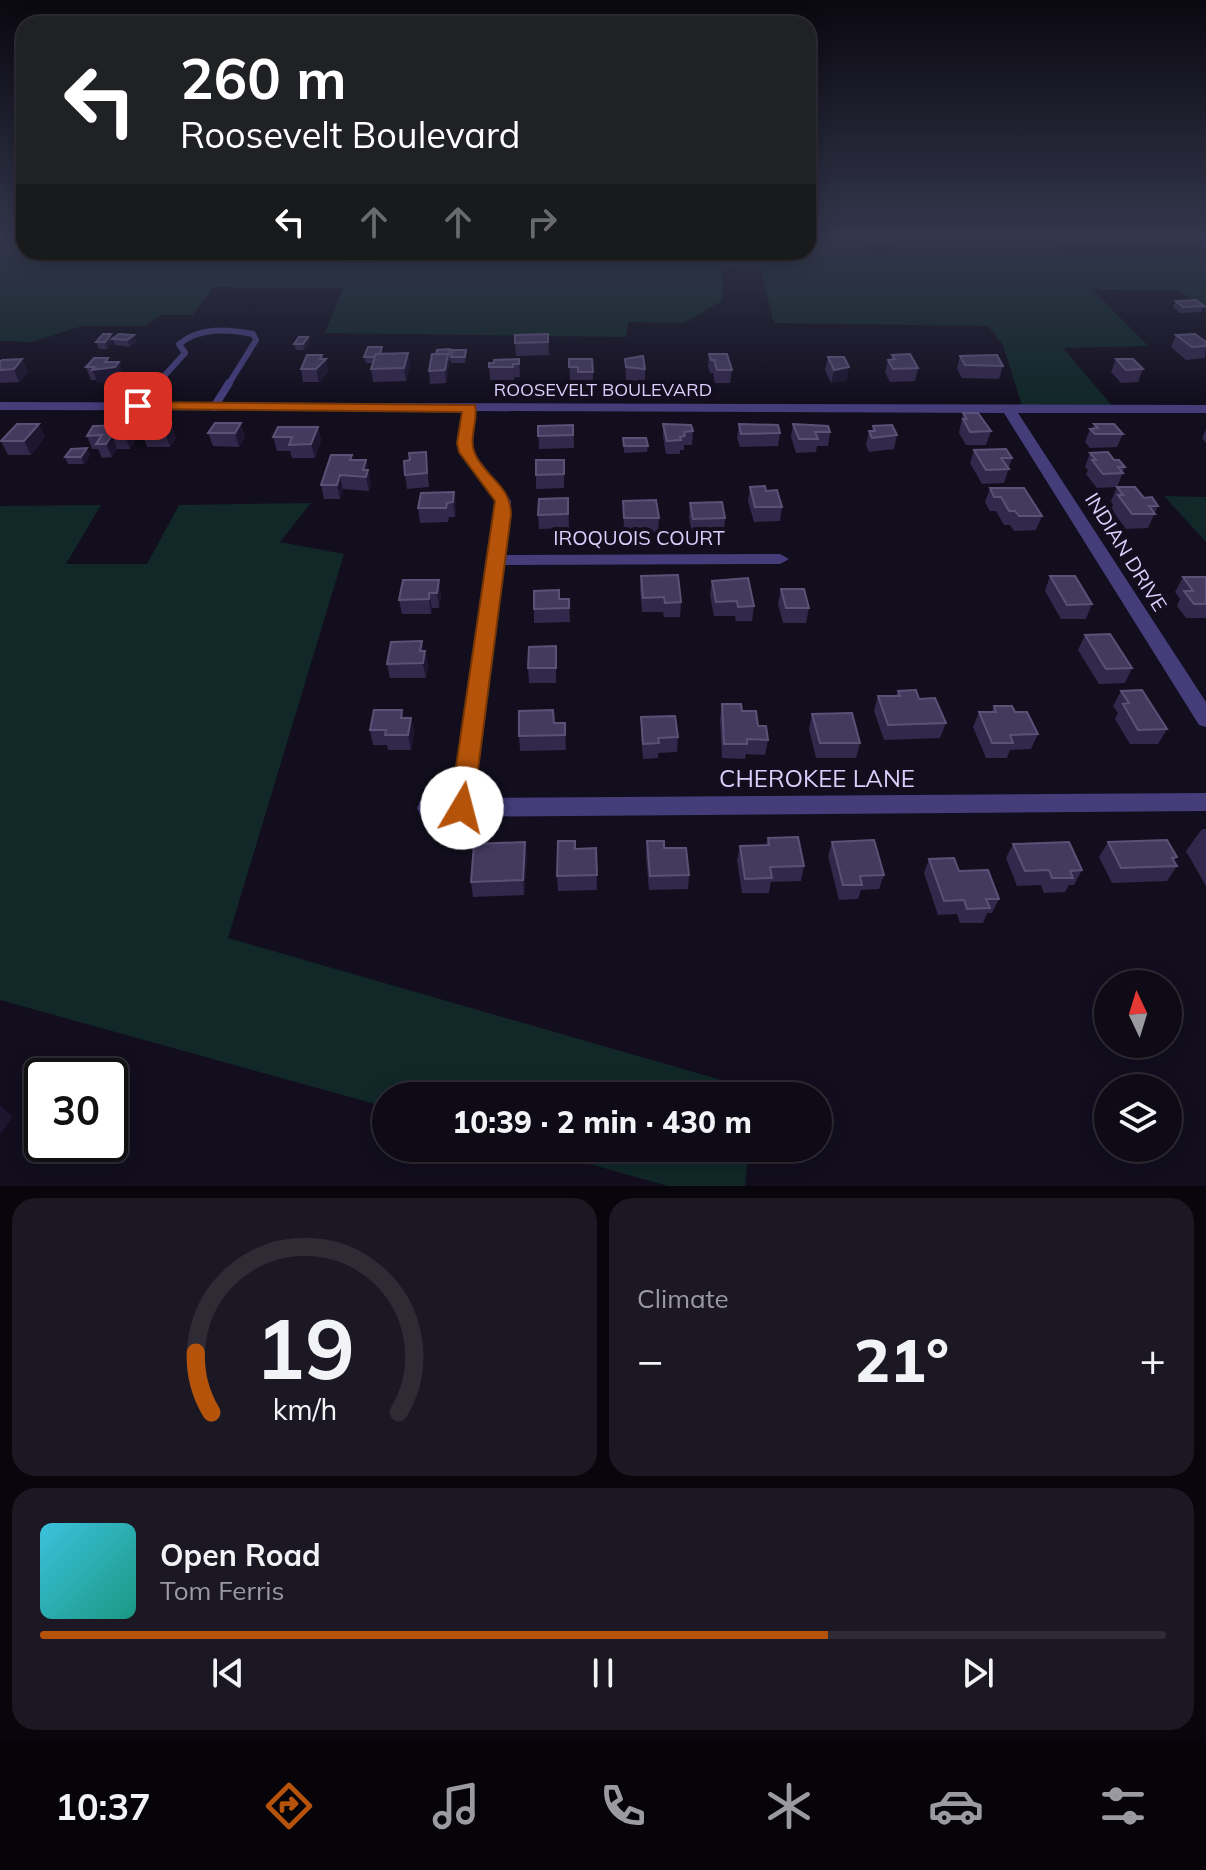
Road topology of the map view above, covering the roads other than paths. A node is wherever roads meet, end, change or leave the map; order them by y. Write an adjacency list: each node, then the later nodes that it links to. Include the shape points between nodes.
1 (0, 406): 2 (street, ROOSEVELT BOULEVARD)
2 (138, 406): 3 (street, ROOSEVELT BOULEVARD); 3 (lane, via 185,353 179,344 187,336 253,334 250,353)
3 (214, 407): 4 (street, ROOSEVELT BOULEVARD)
4 (470, 408): 5 (street, ROOSEVELT BOULEVARD); 8 (street, via 466,452 503,501)
5 (1009, 409): 6 (street, ROOSEVELT BOULEVARD); 9 (street, INDIAN DRIVE)
6 (1206, 409)
7 (780, 559): 8 (street, IROQUOIS COURT)
8 (497, 560): 12 (street)
9 (1206, 719)
10 (1206, 802): 12 (street, CHEROKEE LANE)
11 (428, 808): 12 (street, CHEROKEE LANE)
12 (462, 808)

